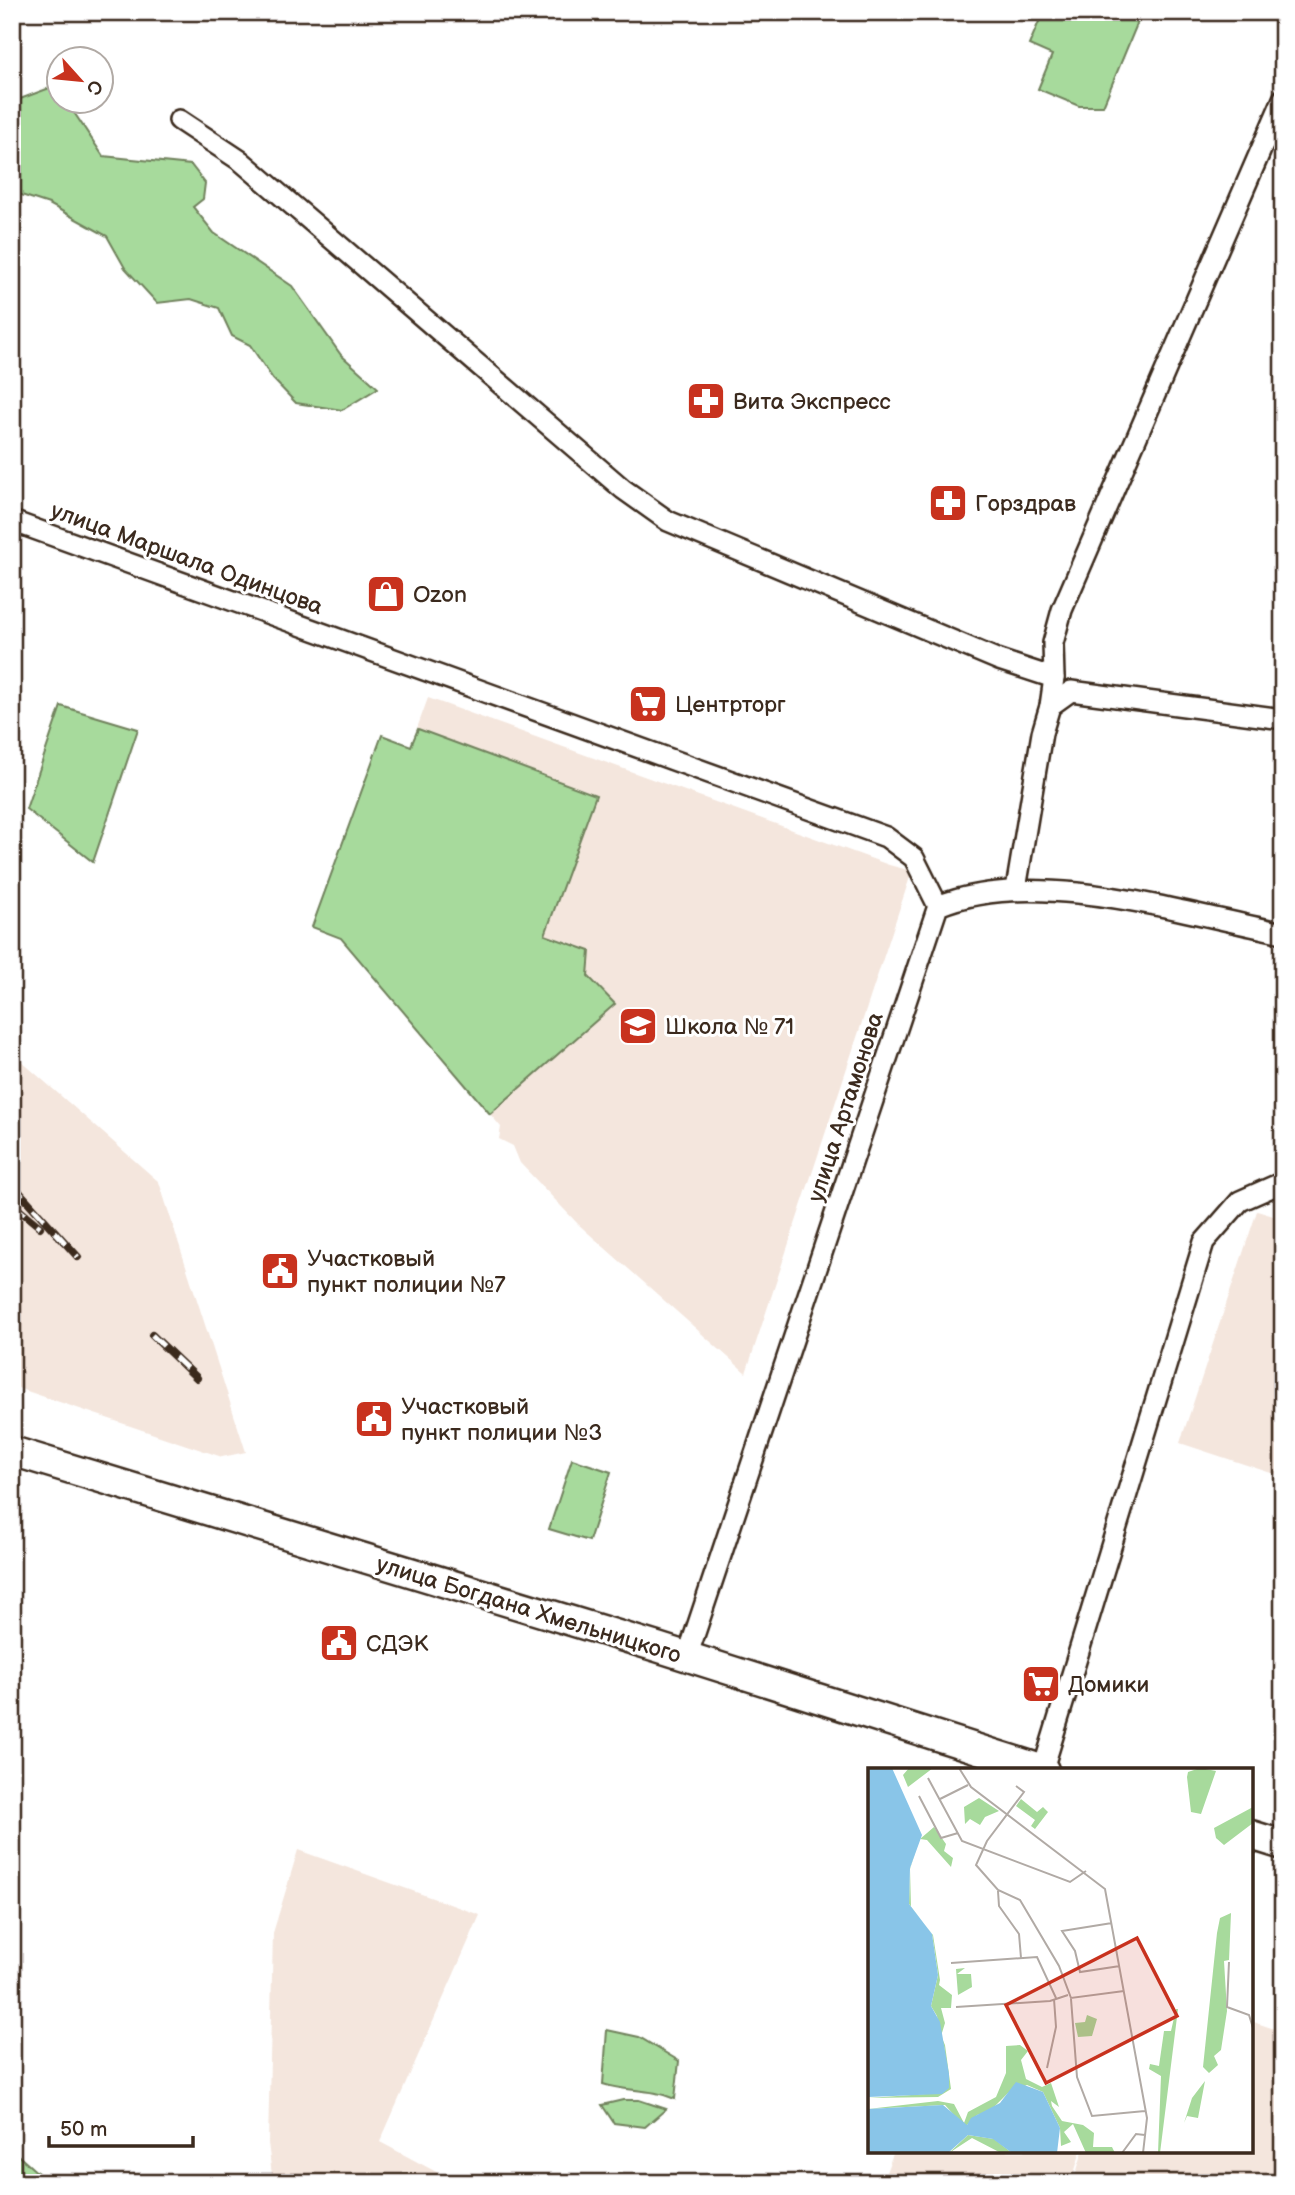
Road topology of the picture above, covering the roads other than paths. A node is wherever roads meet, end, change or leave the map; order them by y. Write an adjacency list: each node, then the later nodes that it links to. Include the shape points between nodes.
1 (1283, 99): 4 (street, via 1062,610 1053,643)
2 (179, 120): 4 (street, via 241,161 623,489 668,521 992,657)
3 (12, 520): 8 (street, улица Маршала Одинцова, via 886,837 914,858)
4 (1054, 678): 5 (street)
5 (1050, 706): 6 (street, via 1071,691); 7 (street)
6 (1283, 719)
7 (1017, 889): 8 (street, via 978,893); 9 (street, via 1118,899)
8 (938, 906): 12 (street, улица Артамонова)
9 (1283, 933)
10 (1283, 1182): 14 (street, via 1240,1200 1204,1242)
11 (12, 1451): 12 (main road, улица Богдана Хмельницкого)
12 (687, 1657): 13 (main road, улица Богдана Хмельницкого)
13 (1038, 1768)
14 (1045, 1768)
15 (1253, 1836): 16 (main road)
16 (1283, 1845)

